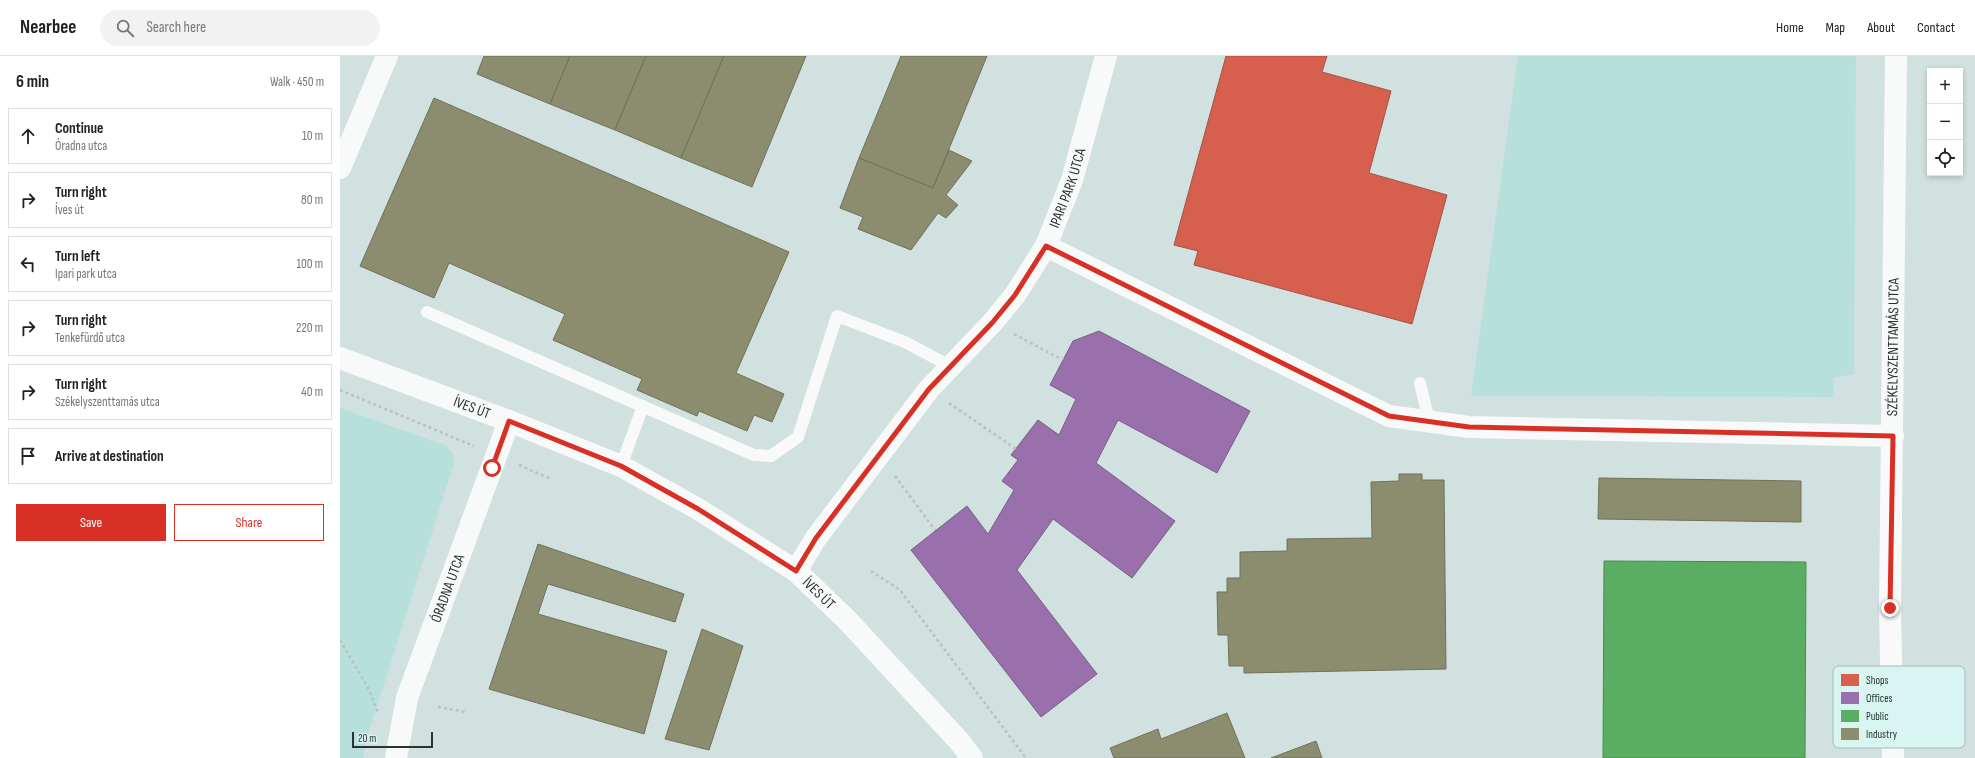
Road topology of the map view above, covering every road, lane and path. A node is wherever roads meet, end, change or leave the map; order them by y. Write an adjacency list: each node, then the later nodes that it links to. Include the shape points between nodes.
1 (387, 56): 4 (street)
2 (1106, 56): 5 (street, IPARI PARK UTCA, via 1072,180)
3 (1896, 56): 17 (street, SZÉKELYSZENTTAMÁS UTCA)
4 (340, 168)
5 (1046, 246): 7 (street, IPARI PARK UTCA, via 1015,295); 16 (street, via 1389,416)
6 (427, 312): 14 (lane)
7 (992, 323): 9 (path); 10 (street, IPARI PARK UTCA)
8 (340, 358): 15 (street, ÍVES ÚT)
9 (1064, 358)
10 (950, 366): 12 (street, IPARI PARK UTCA); 14 (lane, via 905,342 837,316 798,437 771,456 754,455)
11 (1420, 383): 16 (lane)
12 (929, 389): 18 (path); 20 (street, IPARI PARK UTCA)
13 (340, 390): 19 (path)
14 (643, 406): 21 (lane)
15 (509, 421): 19 (street, ÓRADNA UTCA); 21 (street, ÍVES ÚT)
16 (1429, 421): 17 (street, via 1469,427)
17 (1893, 436): 27 (street, SZÉKELYSZENTTAMÁS UTCA)
18 (1016, 450)
19 (496, 455): 22 (path); 32 (street, ÓRADNA UTCA, via 407,698)
20 (879, 456): 23 (path); 24 (street, IPARI PARK UTCA, via 816,538)
21 (621, 466): 24 (street, ÍVES ÚT, via 698,509)
22 (551, 479)
23 (935, 530)
24 (796, 571): 33 (street, ÍVES ÚT, via 847,620)
25 (872, 572): 34 (path, via 900,590)
26 (340, 640): 30 (path, via 368,688)
27 (1891, 666)
28 (438, 707): 29 (path)
29 (466, 712)
30 (379, 714)
31 (1893, 748): 35 (street, SZÉKELYSZENTTAMÁS UTCA)
32 (396, 758)
33 (972, 758)
34 (1026, 758)
35 (1893, 758)

